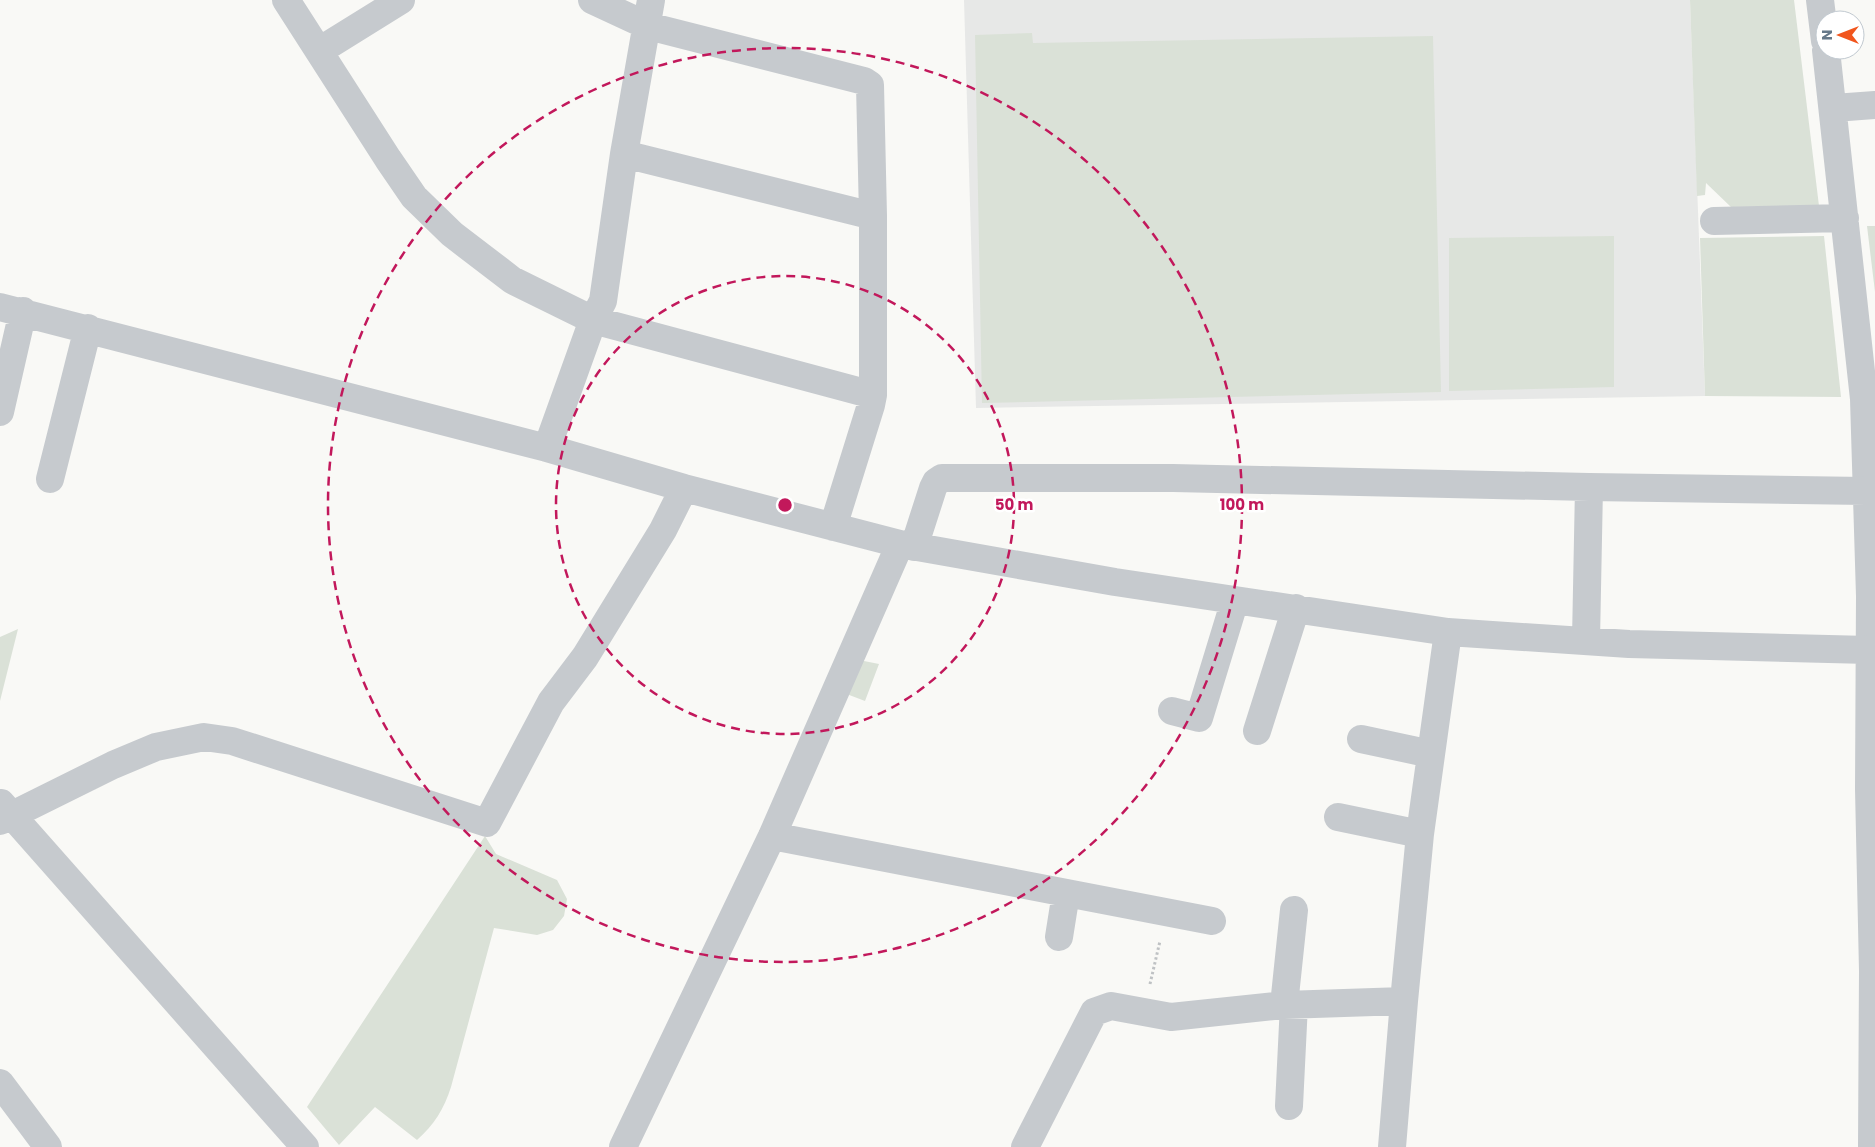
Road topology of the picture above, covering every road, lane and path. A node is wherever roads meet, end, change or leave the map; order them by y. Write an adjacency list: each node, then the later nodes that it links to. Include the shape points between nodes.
1 (286, 0): 5 (street)
2 (401, 0): 5 (street)
3 (592, 0): 4 (street)
4 (649, 13): 9 (street); 10 (street, via 870,85)
5 (319, 51): 14 (street, via 414,197 452,234 512,280)
6 (1827, 60): 8 (street)
7 (1875, 105): 8 (street)
8 (1834, 108): 11 (street)
9 (624, 154): 10 (street); 14 (street, via 602,301)
10 (873, 216): 16 (street)
11 (1845, 218): 12 (street); 19 (street)
12 (1714, 221)
13 (12, 309): 15 (street); 17 (street)
14 (593, 320): 16 (street); 18 (street)
15 (88, 328): 18 (street); 20 (street)
16 (873, 395): 24 (street)
17 (0, 412)
18 (547, 448): 22 (street)
19 (1871, 463): 23 (street)
20 (50, 479)
21 (1589, 487): 23 (street); 25 (street, via 1174,478 942,478 936,482); 30 (street)
22 (684, 488): 24 (street); 37 (street, via 663,530 585,657 551,702 487,823 232,741 204,737 156,747)
23 (1866, 491): 26 (street)
24 (833, 527): 25 (street)
25 (907, 545): 27 (street); 40 (street)
26 (1872, 596): 31 (street)
27 (1235, 600): 28 (street); 32 (street, via 1199,718)
28 (1296, 608): 29 (street); 33 (street)
29 (1448, 632): 30 (street); 35 (street)
30 (1586, 640): 31 (street)
31 (1869, 650): 36 (street)
32 (1172, 711)
33 (1257, 731)
34 (1361, 739): 35 (street)
35 (1431, 754): 39 (street)
36 (1872, 789): 46 (street)
37 (4, 813): 54 (street)
38 (1338, 817): 39 (street)
39 (1420, 834): 47 (street)
40 (772, 836): 41 (street); 55 (street)
41 (1066, 893): 43 (street); 45 (street)
42 (1294, 910): 48 (street)
43 (1166, 912): 44 (street); 49 (path)
44 (1212, 921)
45 (1059, 937)
46 (1874, 971): 52 (street)
47 (1404, 1002): 48 (street); 57 (street)
48 (1289, 1005): 49 (street, via 1172,1017); 51 (street)
49 (1144, 1011): 56 (street, via 1111,1006 1094,1012)
50 (0, 1083): 53 (street)
51 (1289, 1106)
52 (1874, 1106): 58 (street)
53 (48, 1147)
54 (305, 1147)
55 (623, 1147)
56 (1026, 1147)
57 (1392, 1147)
58 (1872, 1147)

